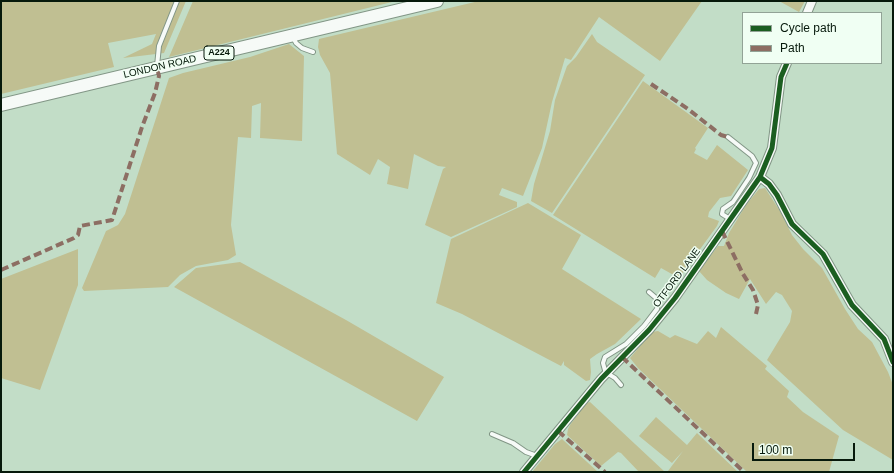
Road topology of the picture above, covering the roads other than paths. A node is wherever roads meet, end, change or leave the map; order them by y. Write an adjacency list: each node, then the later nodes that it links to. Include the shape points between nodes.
1 (177, 1): 8 (lane, via 159,46)
2 (436, 1): 5 (main road, LONDON ROAD / A224)
3 (812, 1): 4 (street)
4 (807, 12)
5 (292, 36): 6 (lane, via 302,48); 8 (main road, LONDON ROAD / A224)
6 (313, 52)
7 (787, 64): 11 (street, OTFORD LANE, via 781,77 772,148)
8 (157, 68): 9 (main road, LONDON ROAD / A224)
9 (1, 106)
10 (728, 137): 12 (lane, via 752,156 756,163 733,202 723,209 722,214)
11 (760, 177): 12 (street, OTFORD LANE); 14 (street, via 777,195 792,224 823,254 852,305 884,339)
12 (730, 220): 15 (street, OTFORD LANE, via 675,298 649,330)
13 (649, 292): 15 (lane, via 656,298 657,309 626,344 604,357)
14 (893, 362)
15 (606, 374): 16 (lane, via 610,374); 18 (street, OTFORD LANE)
16 (620, 385)
17 (492, 434): 18 (lane)
18 (537, 456): 19 (street, OTFORD LANE)
19 (524, 472)

